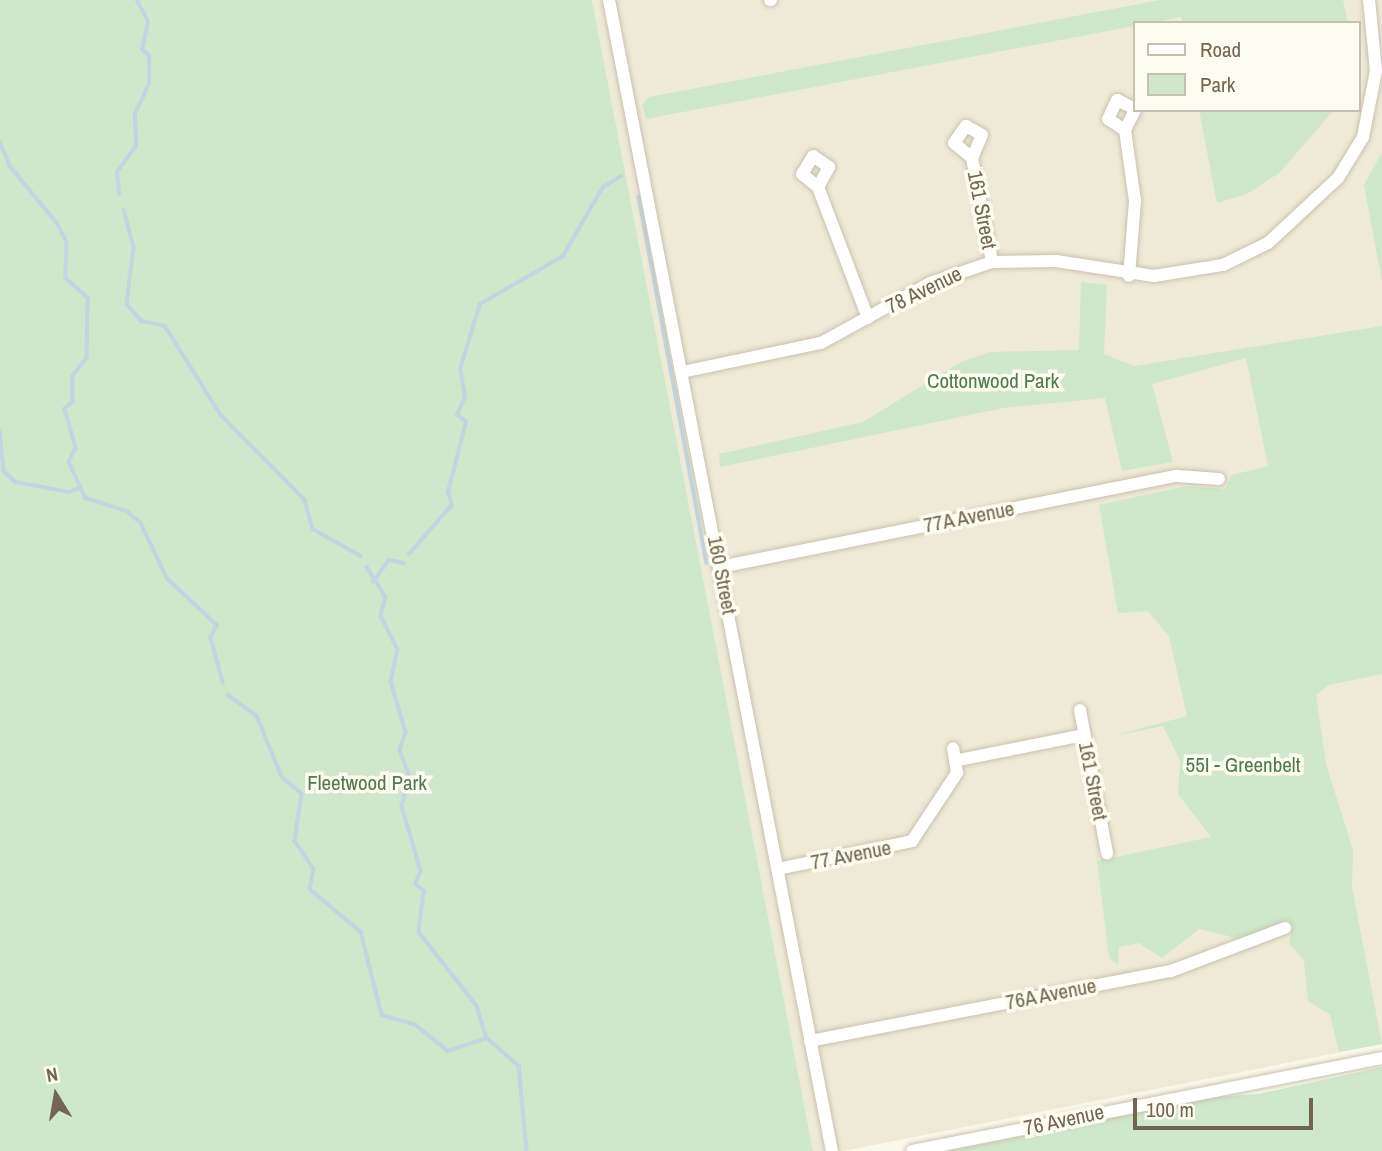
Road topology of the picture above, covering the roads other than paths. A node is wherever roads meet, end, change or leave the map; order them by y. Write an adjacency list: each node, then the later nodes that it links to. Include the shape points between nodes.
1 (609, 0): 11 (street, 160 Street)
2 (1369, 0): 9 (street, 78 Avenue, via 1376,71 1363,137 1338,178 1288,226 1223,265)
3 (1134, 109): 5 (street, via 1122,99 1110,105 1108,119)
4 (1134, 112): 5 (street)
5 (1125, 130): 9 (street, via 1135,201)
6 (972, 158): 8 (street, 161 Street)
7 (818, 187): 10 (street)
8 (992, 262): 9 (street, 78 Avenue, via 1056,261); 10 (street, 78 Avenue, via 949,275)
9 (1129, 276)
10 (868, 318): 11 (street, 78 Avenue, via 805,348)
11 (682, 372): 13 (street, 160 Street)
12 (1219, 479): 13 (street, 77A Avenue, via 1177,476)
13 (720, 566): 17 (street, 160 Street)
14 (1080, 710): 15 (street, 161 Street)
15 (1084, 736): 16 (street, 161 Street); 17 (street, 77 Avenue, via 956,754 957,774 912,841)
16 (1107, 853)
17 (778, 869): 19 (street, 160 Street)
18 (1285, 928): 19 (street, 76A Avenue, via 1171,971)
19 (810, 1041): 21 (street, 160 Street)
20 (1382, 1058): 22 (street, 76 Avenue)
21 (832, 1151)
22 (912, 1151)

